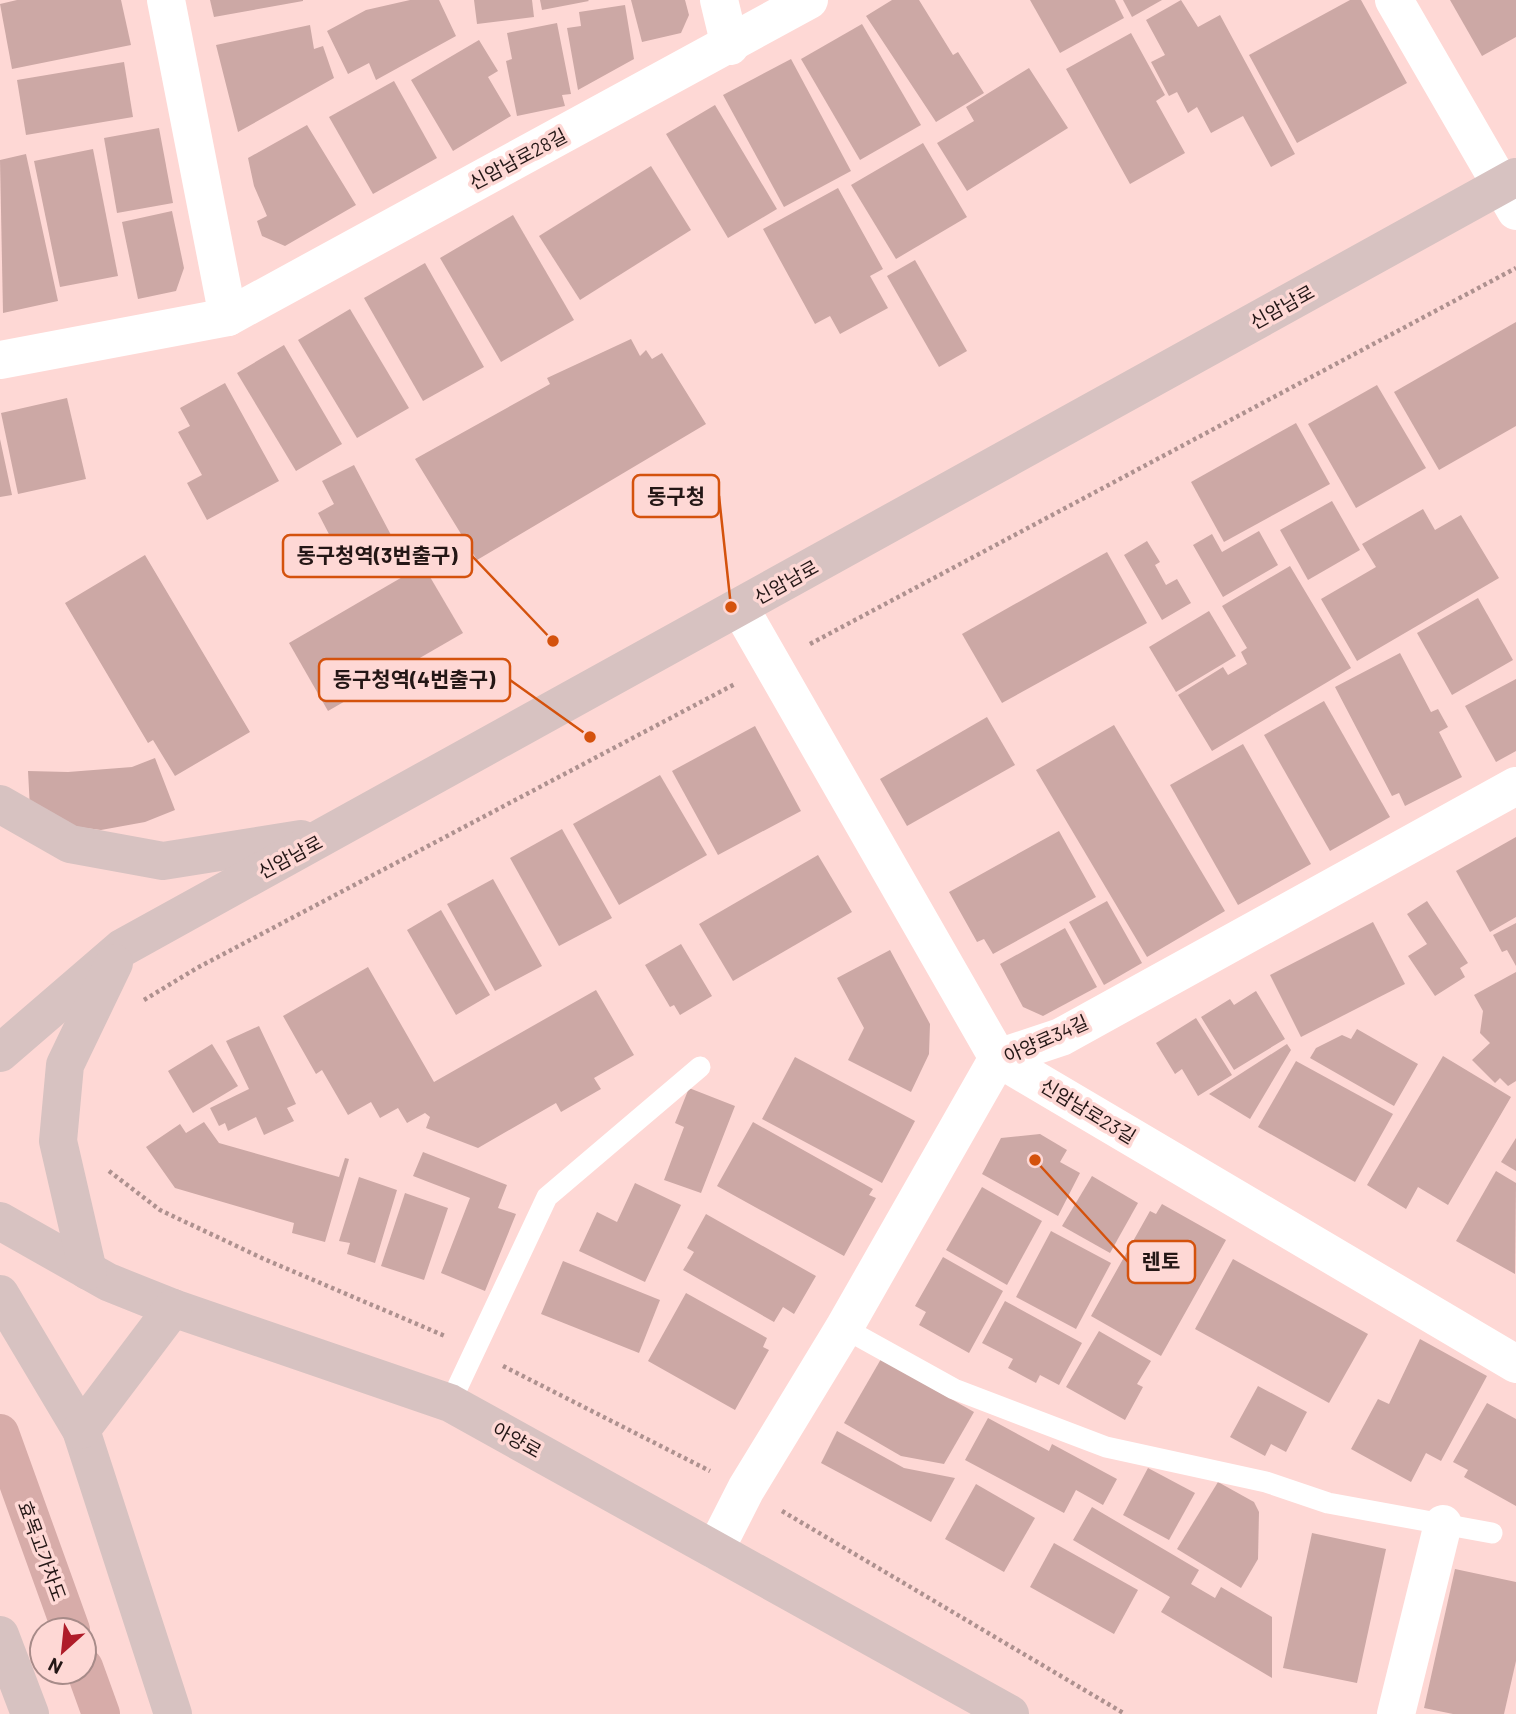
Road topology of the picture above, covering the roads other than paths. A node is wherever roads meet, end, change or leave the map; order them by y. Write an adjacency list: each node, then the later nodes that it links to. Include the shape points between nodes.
1 (166, 0): 7 (street)
2 (719, 0): 5 (street)
3 (809, 0): 5 (street, 신암남로28길)
4 (1394, 0): 6 (street)
5 (730, 46): 7 (street, 신암남로28길)
6 (1511, 191): 9 (main road, 신암남로)
7 (228, 317): 8 (street, 신암남로28길)
8 (0, 360)
9 (740, 608): 12 (main road, 신암남로); 15 (street, 신암남로23길)
10 (1516, 786): 15 (street, 아양로34길, via 1061,1037)
11 (0, 804): 12 (main road, via 71,844 163,861)
12 (331, 835): 13 (main road, 신암남로)
13 (122, 948): 14 (main road, 신암남로); 18 (main road, via 65,1065 58,1141)
14 (0, 1052)
15 (998, 1058): 21 (street, 아양로34길); 22 (street, 신암남로23길)
16 (700, 1068): 23 (lane, via 547,1197)
17 (0, 1221): 18 (main road, 아양로)
18 (88, 1271): 20 (main road, 아양로)
19 (0, 1294): 24 (main road)
20 (173, 1308): 23 (main road, 아양로); 24 (main road)
21 (844, 1328): 26 (lane, via 954,1389 1106,1447 1266,1482 1328,1503); 28 (street, 아양로34길, via 746,1489)
22 (1516, 1364)
23 (450, 1403): 28 (main road, 아양로)
24 (81, 1430): 34 (main road)
25 (0, 1433): 29 (main road, 효목고가차도)
26 (1443, 1524): 27 (lane); 36 (street)
27 (1492, 1534)
28 (715, 1550): 35 (main road, 아양로)
29 (66, 1616)
30 (0, 1634): 32 (main road)
31 (91, 1686): 33 (main road)
32 (30, 1714)
33 (101, 1714)
34 (173, 1714)
35 (1010, 1714)
36 (1396, 1714)

